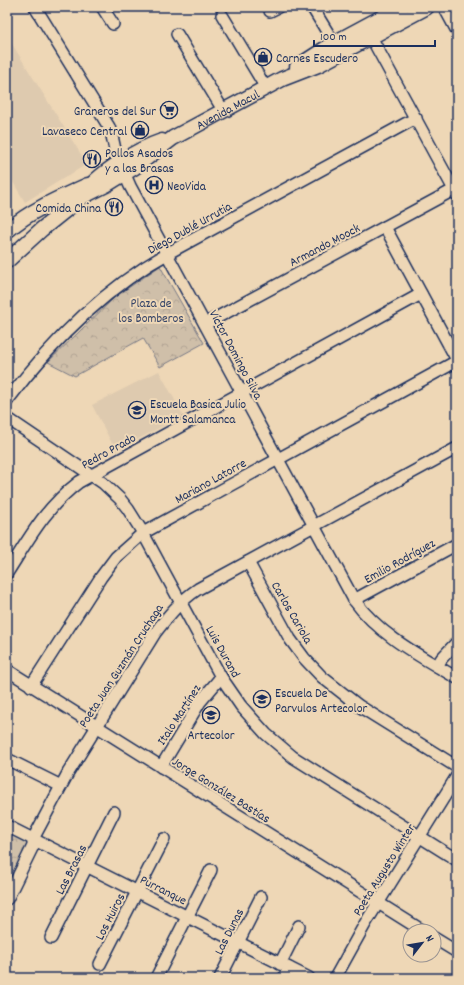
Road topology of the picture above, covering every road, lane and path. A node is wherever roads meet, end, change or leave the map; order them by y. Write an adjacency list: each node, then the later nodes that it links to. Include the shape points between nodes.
1 (35, 7): 17 (street, Víctor Domingo Silva, via 109,127 114,150)
2 (102, 7): 8 (street)
3 (312, 7): 12 (street)
4 (401, 7): 12 (main road, Avenida Macul)
5 (427, 7): 11 (main road, Avenida Macul)
6 (444, 7): 9 (street)
7 (222, 15): 14 (street)
8 (113, 24)
9 (457, 31)
10 (177, 34): 15 (street)
11 (371, 37): 13 (main road, Avenida Macul, via 318,65); 16 (street)
12 (334, 43): 13 (main road, Avenida Macul)
13 (282, 79): 14 (main road, Avenida Macul)
14 (266, 88): 15 (main road, Avenida Macul)
15 (223, 110): 17 (main road, Avenida Macul, via 173,138 150,157)
16 (416, 118): 19 (street); 23 (street, Diego Dublé Urrutia)
17 (123, 168): 18 (main road, Avenida Macul); 20 (main road, Avenida Macul, via 102,188); 23 (street, Víctor Domingo Silva)
18 (92, 184): 20 (main road, Avenida Macul); 22 (main road, via 64,196 7,231 16,235)
19 (456, 191): 21 (street, Armando Moock)
20 (82, 197): 22 (main road, Avenida Macul)
21 (385, 227): 25 (street); 26 (street, Armando Moock)
22 (24, 244): 24 (main road, Avenida Macul)
23 (166, 254): 26 (street, Víctor Domingo Silva); 29 (street, Diego Dublé Urrutia, via 128,279 80,319 40,359)
24 (7, 261)
25 (421, 294): 27 (street); 28 (street, Pedro Prado)
26 (205, 324): 28 (street, Víctor Domingo Silva)
27 (457, 361): 32 (street, Mariano Latorre)
28 (242, 393): 32 (street, Víctor Domingo Silva); 33 (street, Pedro Prado)
29 (7, 401)
30 (7, 418): 33 (street, Luis Durand)
31 (457, 448): 34 (street, Poeta Juan Guzmán Cruchaga)
32 (278, 459): 34 (street, Víctor Domingo Silva); 35 (street, Mariano Latorre)
33 (91, 474): 35 (street, Luis Durand, via 120,499); 38 (street, Pedro Prado, via 68,490 51,507)
34 (314, 526): 37 (street, Poeta Juan Guzmán Cruchaga); 39 (street, Víctor Domingo Silva)
35 (143, 533): 40 (street, Luis Durand); 46 (street, Mariano Latorre, via 124,549 105,572)
36 (457, 544): 39 (street, Emilio Rodríguez)
37 (248, 562): 40 (street, Poeta Juan Guzmán Cruchaga, via 198,589); 50 (street, Carlos Cariola, via 290,639 322,677 359,706)
38 (7, 573)
39 (354, 600): 42 (street, Víctor Domingo Silva, via 384,632)
40 (180, 602): 44 (street, Luis Durand); 47 (street, Poeta Juan Guzmán Cruchaga, via 155,633)
41 (457, 642): 42 (street)
42 (437, 666): 45 (street, Víctor Domingo Silva)
43 (7, 670): 46 (street, Jorge González Bastías)
44 (221, 677): 49 (street, Italo Martínez, via 200,702); 55 (street, Luis Durand, via 250,718 282,749)
45 (457, 678)
46 (32, 686): 47 (street, Jorge González Bastías)
47 (96, 726): 49 (street, Jorge González Bastías); 52 (street, Poeta Juan Guzmán Cruchaga)
48 (7, 759): 52 (street)
49 (161, 767): 64 (street, Jorge González Bastías)
50 (457, 767)
51 (457, 776): 55 (street, Poeta Augusto Winter)
52 (61, 786): 56 (street, Poeta Juan Guzmán Cruchaga)
53 (114, 812): 59 (street, Las Brasas)
54 (7, 826): 56 (street, Purranque)
55 (420, 836): 58 (street, Luis Durand); 64 (street, Poeta Augusto Winter)
56 (33, 839): 59 (street, Purranque); 63 (street, Poeta Juan Guzmán Cruchaga, via 33,846)
57 (164, 839): 61 (street, Los Huiros)
58 (457, 860)
59 (87, 866): 61 (street, Purranque); 68 (street, Las Brasas)
60 (212, 870): 65 (street)
61 (137, 892): 65 (street, Purranque); 72 (street, Los Huiros)
62 (261, 897): 69 (street, Las Dunas)
63 (7, 899)
64 (378, 903): 66 (street, Jorge González Bastías); 77 (street, Poeta Augusto Winter)
65 (187, 917): 69 (street, Purranque); 74 (street)
66 (410, 923)
67 (299, 926): 73 (street)
68 (51, 938)
69 (238, 942): 73 (street, Purranque); 75 (street, Las Dunas)
70 (442, 943): 71 (street)
71 (457, 952)
72 (100, 964)
73 (285, 970): 76 (street, Purranque)
74 (156, 978)
75 (220, 978)
76 (309, 978)
77 (335, 978)

